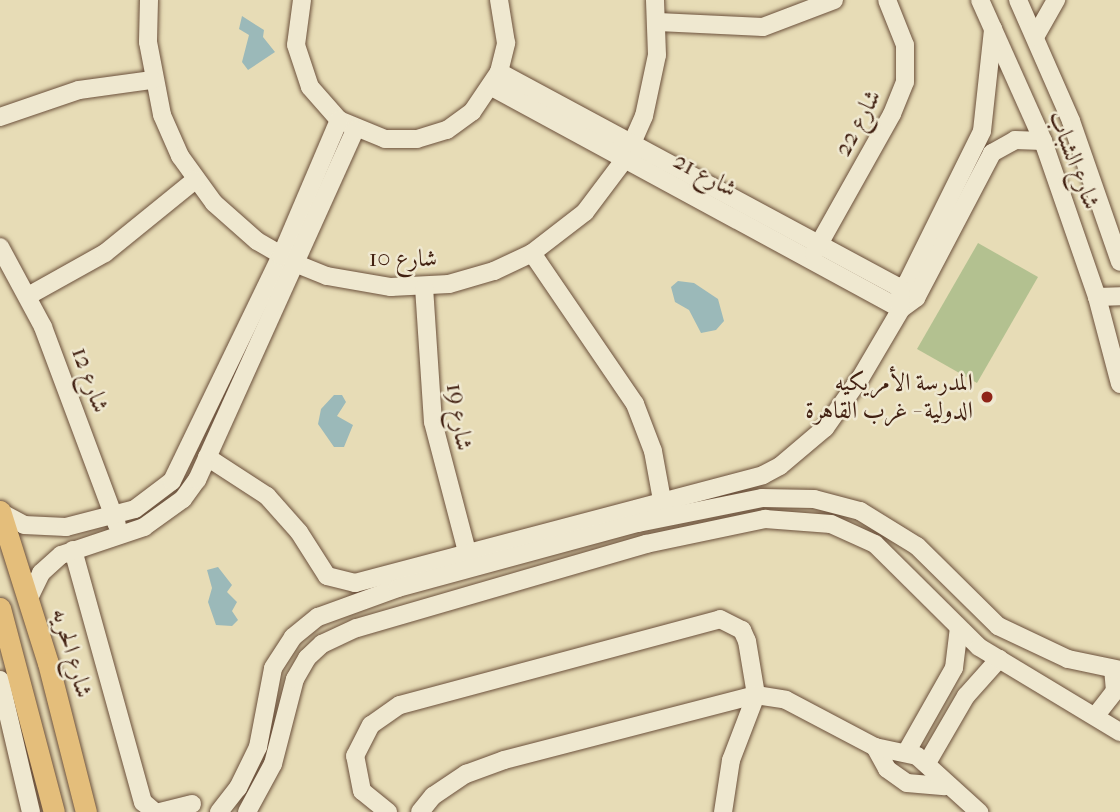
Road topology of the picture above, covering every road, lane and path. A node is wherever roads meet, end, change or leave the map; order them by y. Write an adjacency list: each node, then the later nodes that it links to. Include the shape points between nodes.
1 (149, 0): 13 (street, شارع 10)
2 (302, 0): 16 (street, via 296,22 301,66 323,105)
3 (499, 0): 14 (street, via 506,43)
4 (655, 0): 10 (street, شارع 10)
5 (834, 0): 10 (street, via 763,27)
6 (887, 0): 22 (street, شارع 22, via 905,45 905,82 892,114)
7 (979, 0): 11 (street, شارع الشباب)
8 (1018, 0): 12 (street, شارع الشباب)
9 (1056, 0): 12 (street)
10 (658, 22): 19 (street, شارع 10, via 652,88)
11 (993, 29): 18 (street, شارع الشباب); 26 (street, via 979,139 907,283)
12 (1035, 37): 25 (street, شارع الشباب, via 1079,143)
13 (152, 80): 15 (street, via 79,90); 20 (street, شارع 10, via 167,130)
14 (496, 80): 17 (street, via 472,112 447,130 385,139); 19 (street, شارع 21)
15 (0, 117)
16 (339, 120): 17 (street); 24 (street)
17 (355, 130): 24 (street)
18 (1043, 141): 30 (street, شارع الشباب); 31 (street, via 1015,140 992,153 916,298)
19 (629, 152): 22 (street, شارع 21); 23 (street, شارع 10, via 585,212)
20 (195, 180): 24 (street, شارع 10, via 234,223); 28 (street, via 113,248)
21 (0, 247): 28 (street, شارع 12)
22 (814, 252): 26 (street, شارع 21); 31 (street, شارع 21)
23 (532, 253): 27 (street, شارع 10, via 474,278); 35 (street, via 635,404 653,451)
24 (289, 260): 27 (street, شارع 10, via 359,284); 34 (street); 37 (street, via 183,467 154,499)
25 (1120, 262)
26 (896, 286): 31 (street)
27 (424, 287): 40 (street, شارع 19, via 433,422)
28 (28, 296): 37 (street, شارع 12)
29 (1120, 296): 30 (street)
30 (1097, 297): 32 (street, شارع الشباب)
31 (898, 308): 35 (street, via 834,415 795,456 763,475)
32 (1114, 333): 33 (street, شارع الشباب)
33 (1120, 384)
34 (207, 457): 38 (street, via 183,499 155,522); 40 (street, via 267,496 299,532 321,570 335,581 355,583)
35 (662, 500): 40 (street)
36 (0, 512): 37 (street, via 24,526 52,529); 43 (main road, شارع الحريه)
37 (114, 515): 38 (street, شارع 12)
38 (121, 535): 39 (street)
39 (73, 550): 43 (street, via 41,573); 64 (street, via 143,802)
40 (467, 552)
41 (479, 566): 42 (street); 47 (street, via 638,523 762,498 834,502 889,525 917,546 998,626 1059,656); 65 (street, via 346,604 318,617 293,637 273,668 258,747 238,788)
42 (487, 590): 45 (street, via 735,524 802,520 831,524 875,544 898,562); 66 (street, via 357,628 322,643 295,679 273,764)
43 (29, 598): 63 (main road, شارع الحريه)
44 (0, 608): 51 (main road)
45 (959, 629): 46 (street); 50 (street, via 958,654)
46 (999, 659): 52 (street); 53 (street)
47 (1116, 669): 53 (street, via 1115,691)
48 (0, 680): 54 (street)
49 (757, 695): 56 (street, via 786,700); 67 (street, via 742,630 720,619 400,705 371,725 355,757 362,791); 68 (street, via 504,760 466,774 433,796); 69 (street, via 731,760)
50 (939, 698): 52 (street); 57 (street)
51 (29, 709): 54 (street); 62 (main road)
52 (959, 709): 58 (street)
53 (1097, 714): 55 (street)
54 (4, 716): 61 (street)
55 (1120, 732)
56 (875, 747): 57 (street); 59 (street, via 887,769 907,783)
57 (907, 751): 58 (street)
58 (927, 763): 59 (street)
59 (945, 786): 70 (street)
60 (192, 804): 64 (street)
61 (31, 812)
62 (54, 812)
63 (86, 812)
64 (158, 812)
65 (219, 812)
66 (247, 812)
67 (388, 812)
68 (420, 812)
69 (723, 812)
70 (979, 812)

